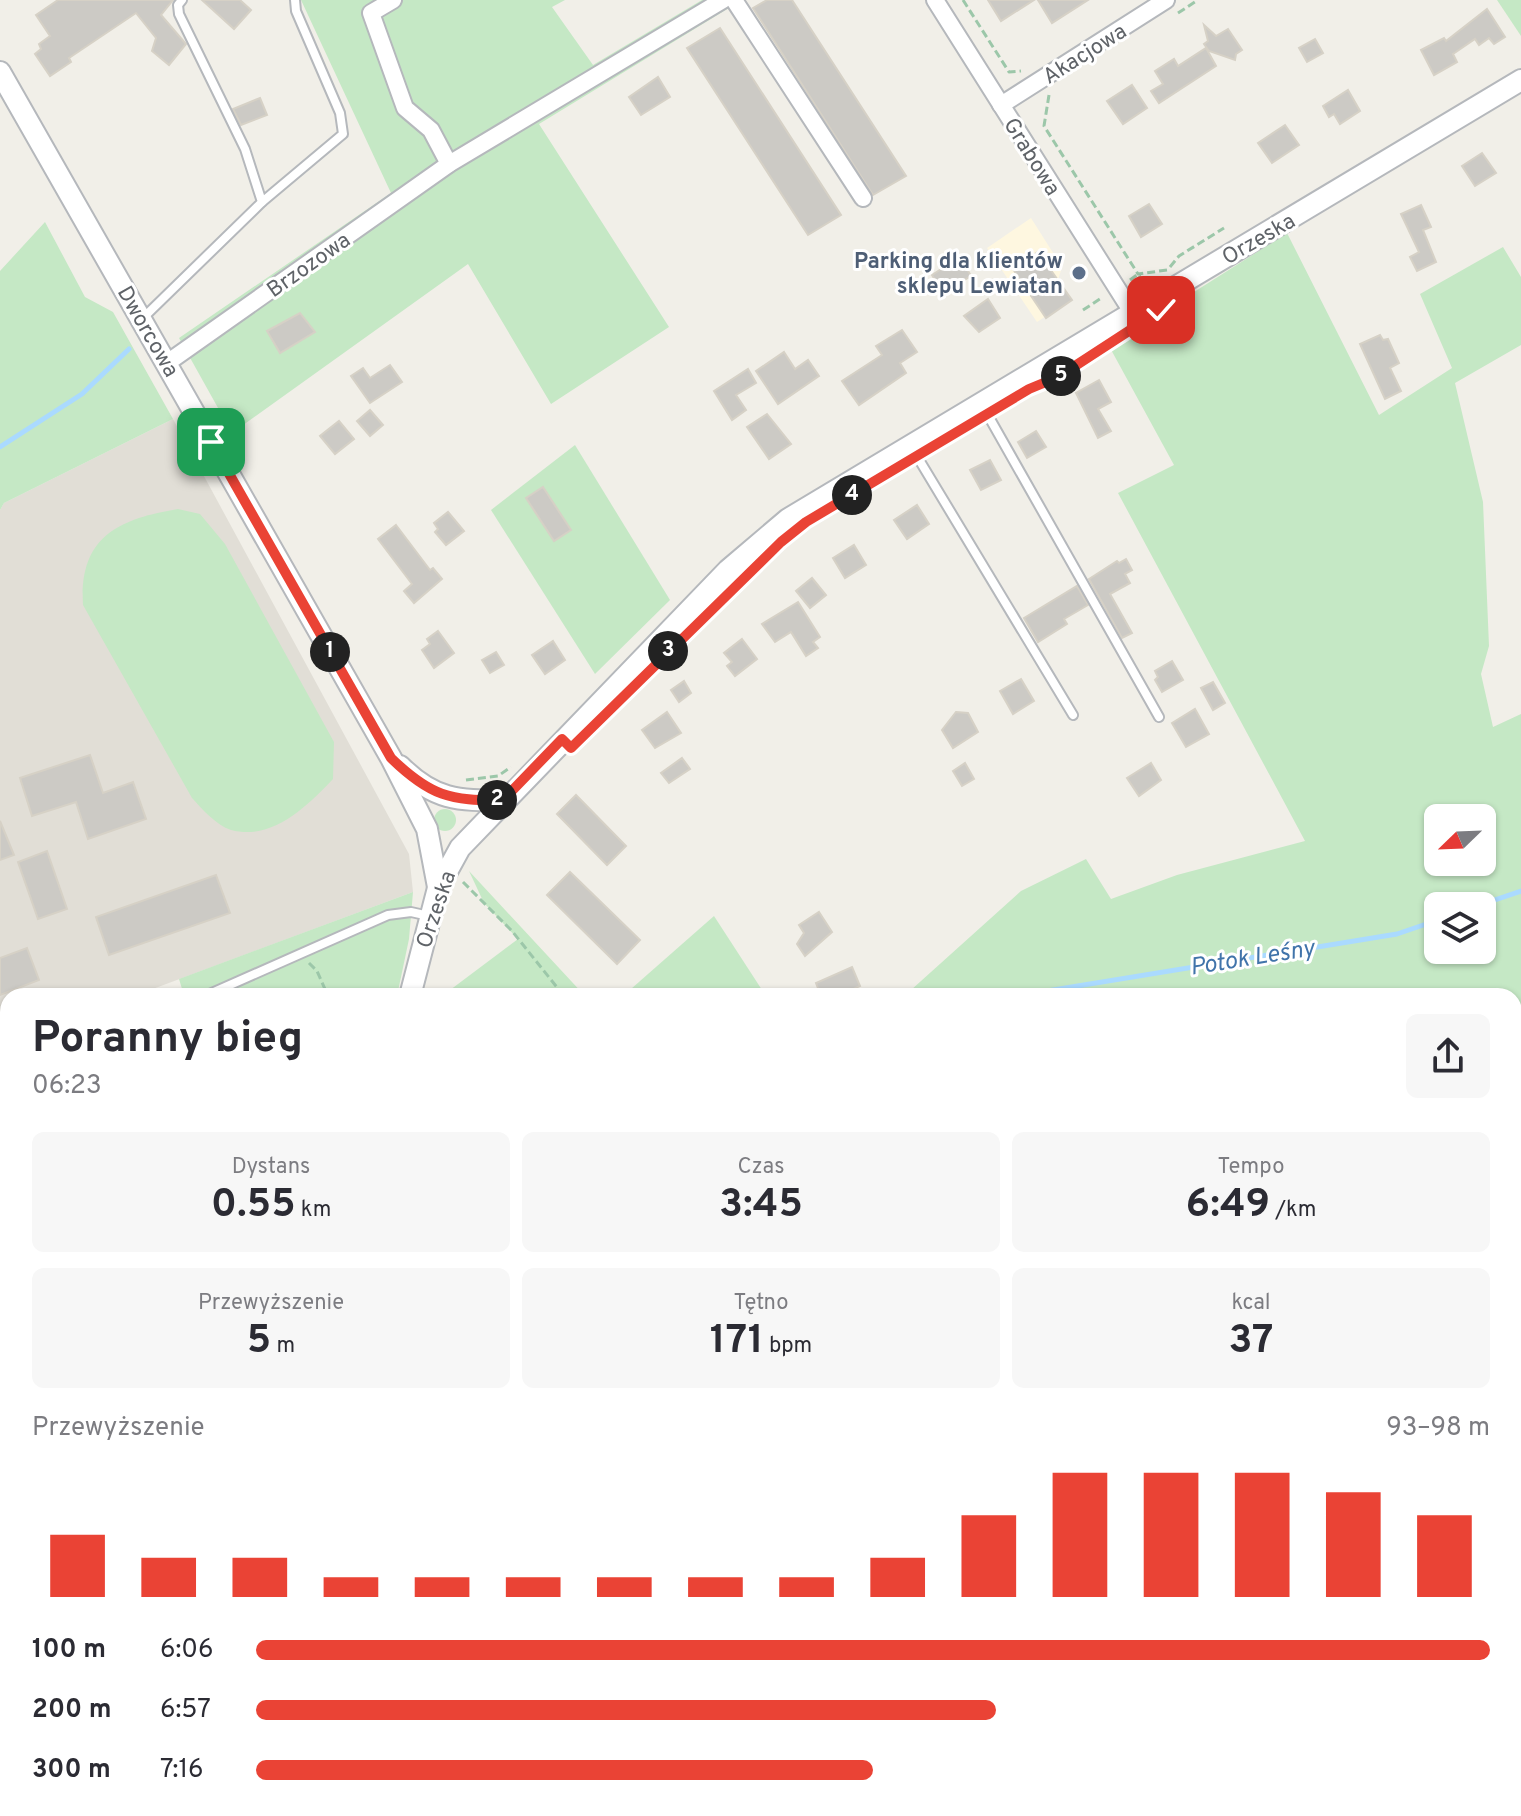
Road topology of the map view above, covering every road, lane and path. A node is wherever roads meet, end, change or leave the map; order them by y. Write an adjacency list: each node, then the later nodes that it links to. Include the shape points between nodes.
1 (182, 0): 14 (lane, via 179,14 245,149)
2 (295, 0): 14 (lane, via 340,113 343,134)
3 (393, 0): 12 (street, via 371,13 405,108 431,130)
4 (723, 0): 12 (street, Brzozowa)
5 (734, 0): 13 (street)
6 (935, 0): 11 (street, Grabowa)
7 (1166, 0): 11 (street, Akacjowa)
8 (0, 72): 17 (street, Dworcowa)
9 (1521, 80): 16 (street, Orzeska)
10 (1051, 93): 15 (path, via 1044,126 1138,274)
11 (1001, 105): 16 (street, Grabowa)
12 (449, 164): 18 (street, Brzozowa)
13 (863, 198)
14 (262, 202): 17 (lane)
15 (1168, 270)
16 (1132, 312): 19 (street, Orzeska)
17 (142, 319): 18 (street, Dworcowa)
18 (167, 363): 23 (street, Dworcowa)
19 (981, 402): 20 (street, Orzeska); 22 (lane)
20 (909, 444): 21 (lane); 26 (street, Orzeska, via 788,519 728,570)
21 (1073, 715)
22 (1159, 717)
23 (391, 758): 25 (street, Dworcowa, via 425,788); 27 (street, Dworcowa)
24 (521, 758): 25 (path, via 498,776)
25 (450, 792): 26 (street); 27 (street, via 424,808); 28 (street, via 466,817)
26 (503, 800): 28 (street, Orzeska)
27 (425, 825): 28 (street, via 442,843); 30 (street, Dworcowa)
28 (466, 841): 29 (street, Orzeska)
29 (447, 867): 30 (street, Orzeska); 36 (path, via 512,931)
30 (438, 888): 31 (street, Orzeska)
31 (429, 916): 33 (lane, via 388,915); 35 (street, Orzeska)
32 (311, 968): 34 (path)
33 (223, 988)
34 (324, 988)
35 (412, 988)
36 (558, 988)

